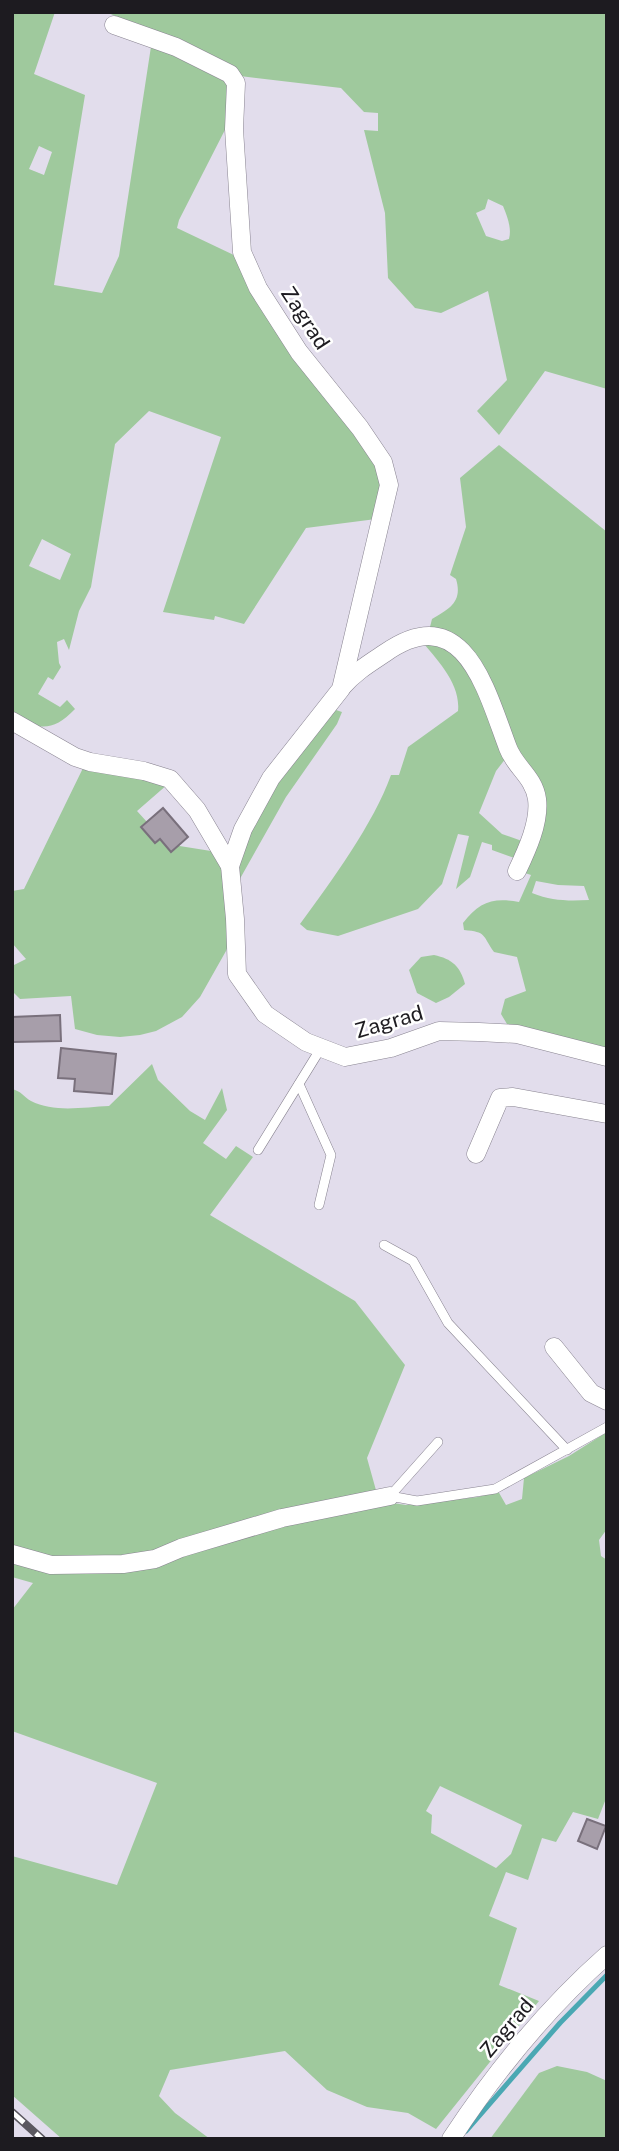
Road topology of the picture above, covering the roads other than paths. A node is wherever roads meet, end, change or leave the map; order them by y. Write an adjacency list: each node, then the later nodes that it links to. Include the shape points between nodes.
1 (114, 25): 2 (street, Zagrad, via 176,47 230,74 236,83 234,129 242,252 258,288 299,352 383,462 389,485)
2 (341, 689): 4 (street, Zagrad, via 271,778 243,829); 5 (street, Zagrad, via 354,674 415,637 441,636 465,654 511,755 532,782 537,799 535,822)
3 (12, 721): 4 (street, Zagrad, via 75,757 170,779 197,810)
4 (230, 866): 6 (street, Zagrad, via 237,974 265,1014)
5 (517, 871)
6 (321, 1048): 7 (street, Zagrad, via 345,1057 391,1048 439,1031 479,1032 517,1034); 8 (lane)
7 (607, 1057)
8 (299, 1084): 10 (lane); 12 (lane, via 331,1155)
9 (607, 1114): 11 (street, via 500,1098)
10 (258, 1150)
11 (477, 1154)
12 (318, 1205)
13 (384, 1245): 18 (lane, via 413,1261 448,1323)
14 (554, 1347): 15 (street, via 591,1393)
15 (607, 1401)
16 (607, 1427): 18 (lane)
17 (438, 1442): 19 (lane)
18 (567, 1450): 19 (lane, via 495,1489 417,1501)
19 (390, 1496): 20 (street, via 282,1518 155,1559 123,1564 51,1565)
20 (12, 1554)
21 (607, 1955): 22 (street, Zagrad, via 527,2036)
22 (451, 2139)

